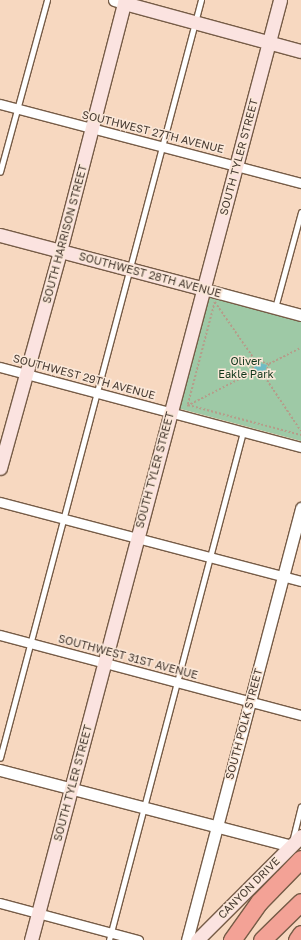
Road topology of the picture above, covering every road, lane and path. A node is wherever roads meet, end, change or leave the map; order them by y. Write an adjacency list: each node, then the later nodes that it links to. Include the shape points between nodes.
1 (47, 0): 9 (lane)
2 (201, 0): 5 (lane)
3 (280, 0): 6 (main road, SOUTH TYLER STREET)
4 (121, 1): 5 (main road); 10 (main road, SOUTH HARRISON STREET)
5 (195, 22): 6 (main road); 11 (lane)
6 (269, 43): 7 (main road); 12 (main road, SOUTH TYLER STREET)
7 (301, 51)
8 (0, 104): 9 (street, SOUTHWEST 27TH AVENUE)
9 (17, 108): 10 (street, SOUTHWEST 27TH AVENUE); 13 (lane)
10 (93, 129): 11 (street, SOUTHWEST 27TH AVENUE); 17 (main road, SOUTH HARRISON STREET)
11 (162, 146): 12 (street, SOUTHWEST 27TH AVENUE); 18 (lane)
12 (237, 166): 14 (street, SOUTHWEST 27TH AVENUE); 19 (main road, SOUTH TYLER STREET)
13 (0, 172)
14 (301, 183)
15 (301, 212): 20 (lane)
16 (0, 235): 17 (main road, SOUTHWEST 28TH AVENUE)
17 (60, 251): 18 (main road, SOUTHWEST 28TH AVENUE); 27 (main road, SOUTH HARRISON STREET)
18 (130, 270): 19 (main road, SOUTHWEST 28TH AVENUE); 29 (lane)
19 (204, 289): 20 (street, SOUTHWEST 28TH AVENUE); 31 (main road, SOUTH TYLER STREET)
20 (275, 308): 21 (street, SOUTHWEST 28TH AVENUE)
21 (301, 315)
22 (301, 348): 24 (path)
23 (255, 360): 24 (path); 26 (path); 30 (path, via 215,302)
24 (268, 364): 28 (path)
25 (0, 367): 27 (street, SOUTHWEST 29TH AVENUE)
26 (251, 373): 28 (path); 30 (path)
27 (26, 374): 29 (street, SOUTHWEST 29TH AVENUE); 36 (main road, SOUTH HARRISON STREET)
28 (265, 376): 32 (path)
29 (98, 393): 31 (street, SOUTHWEST 29TH AVENUE); 39 (lane)
30 (188, 405): 34 (path)
31 (171, 413): 33 (street, SOUTHWEST 29TH AVENUE); 40 (main road, SOUTH TYLER STREET)
32 (301, 431)
33 (243, 432): 35 (street, SOUTHWEST 29TH AVENUE); 41 (lane)
34 (301, 435)
35 (301, 447)
36 (0, 468)
37 (0, 502): 39 (street)
38 (301, 508): 42 (street, SOUTH POLK STREET)
39 (64, 518): 40 (street); 45 (lane)
40 (137, 538): 41 (street); 46 (main road, SOUTH TYLER STREET)
41 (210, 557): 42 (street); 47 (lane)
42 (283, 576): 43 (street); 48 (street, SOUTH POLK STREET)
43 (301, 581)
44 (0, 635): 45 (street, SOUTHWEST 31ST AVENUE)
45 (31, 643): 46 (street, SOUTHWEST 31ST AVENUE); 50 (lane)
46 (104, 662): 47 (street, SOUTHWEST 31ST AVENUE); 52 (main road, SOUTH TYLER STREET)
47 (177, 682): 48 (street, SOUTHWEST 31ST AVENUE); 53 (lane)
48 (250, 702): 49 (street, SOUTHWEST 31ST AVENUE); 55 (street, SOUTH POLK STREET)
49 (301, 715)
50 (0, 758)
51 (0, 770): 52 (street)
52 (71, 789): 53 (street); 61 (main road, SOUTH TYLER STREET)
53 (143, 808): 55 (street); 63 (lane)
54 (301, 808): 57 (lane)
55 (216, 826): 57 (street); 66 (street, SOUTH POLK STREET)
56 (301, 836): 57 (main road, CANYON DRIVE)
57 (296, 852): 67 (main road, CANYON DRIVE); 68 (highway)
58 (301, 876): 69 (highway)
59 (301, 902): 70 (highway)
60 (0, 903): 61 (street)
61 (38, 914): 63 (street); 64 (main road, SOUTH TYLER STREET)
62 (301, 934): 71 (highway)
63 (110, 936): 65 (street)
64 (31, 940)
65 (138, 940)
66 (187, 940)
67 (197, 940)
68 (232, 940)
69 (236, 940)
70 (262, 940)
71 (297, 940)

